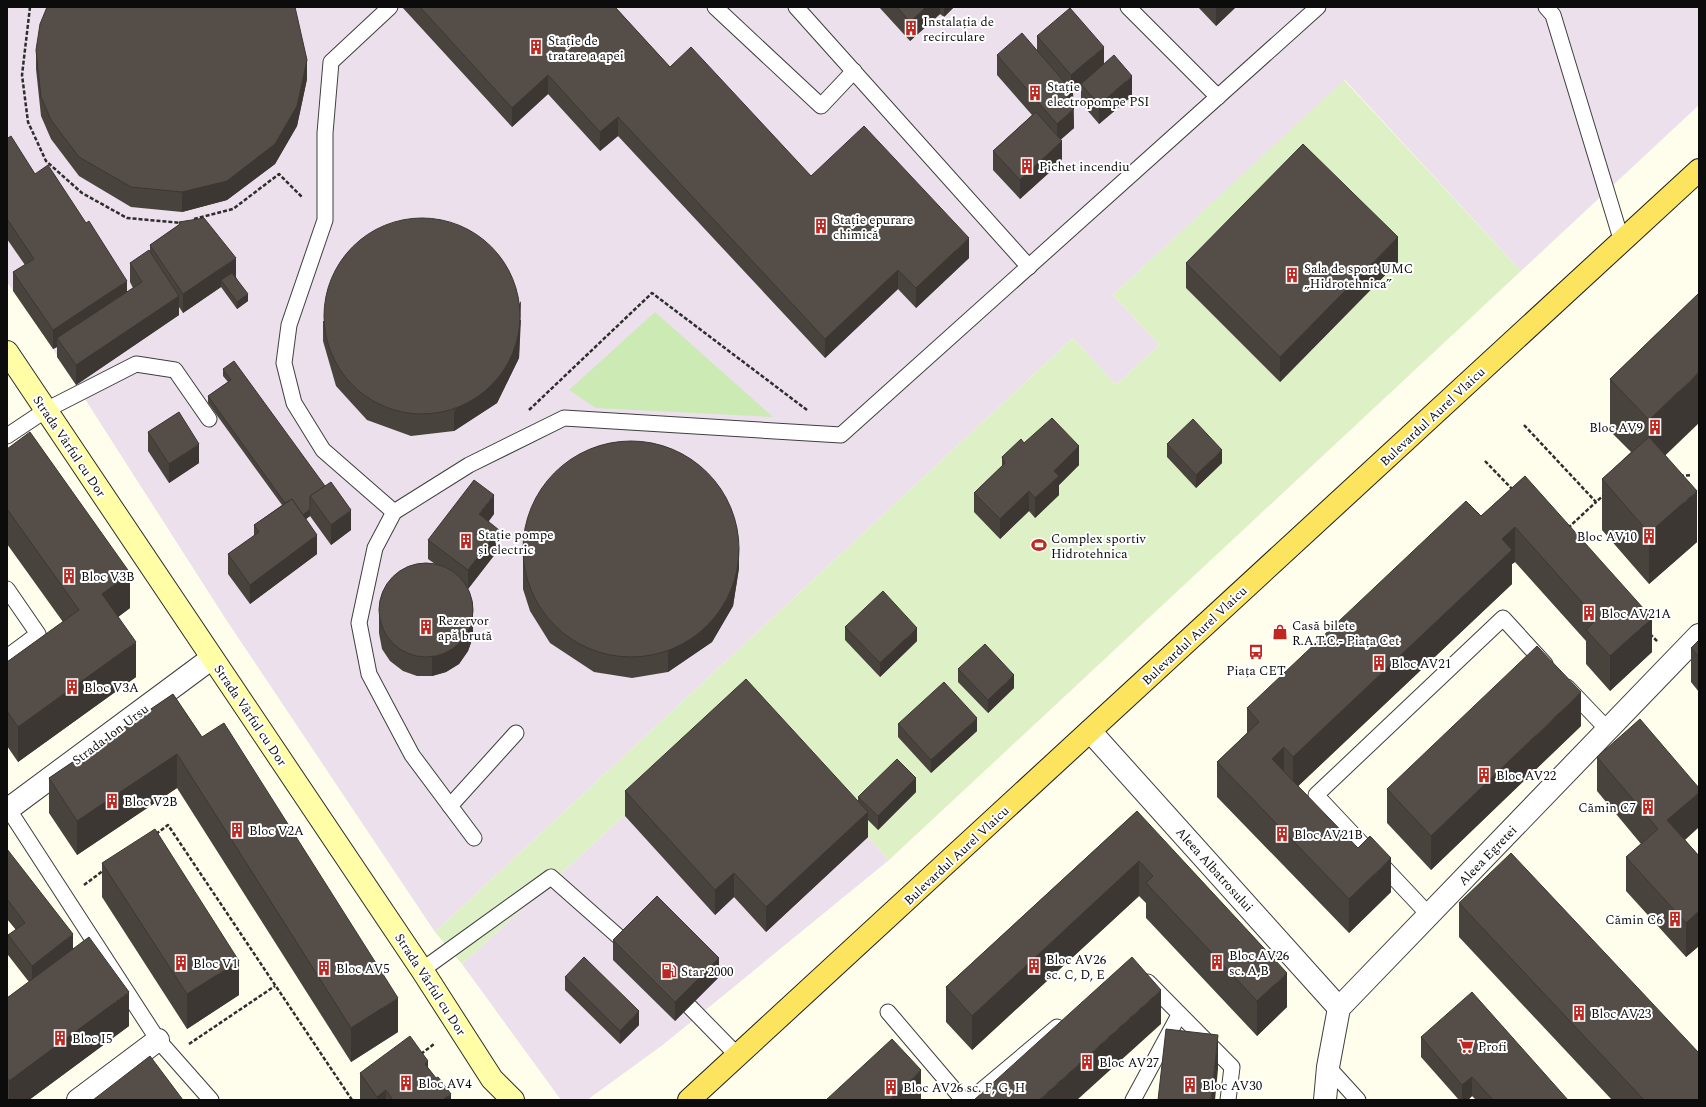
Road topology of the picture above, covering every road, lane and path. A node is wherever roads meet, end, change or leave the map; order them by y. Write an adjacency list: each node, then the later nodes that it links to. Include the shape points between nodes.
1 (30, 7): 11 (path, via 22,75 28,122 46,161 82,193 127,218 181,223 234,209 279,174)
2 (390, 7): 11 (lane, via 331,62 325,133)
3 (716, 7): 8 (lane, via 821,106)
4 (796, 7): 8 (lane)
5 (1128, 7): 9 (lane)
6 (1318, 7): 9 (lane)
7 (1546, 7): 12 (lane, via 1553,15)
8 (854, 71): 13 (lane)
9 (1218, 97): 13 (lane)
10 (1699, 170): 12 (main road, Bulevardul Aurel Vlaicu)
11 (325, 220): 27 (lane, via 289,325 284,363 294,403 323,450)
12 (1622, 242): 36 (main road, Bulevardul Aurel Vlaicu)
13 (1029, 267): 27 (lane, via 841,435 564,418 470,465)
14 (7, 352): 15 (street, Strada Vârful cu Dor)
15 (46, 410): 18 (lane, via 136,364 175,370); 20 (lane); 33 (street, Strada Vârful cu Dor)
16 (527, 412): 17 (path, via 652,294)
17 (810, 412)
18 (209, 419)
19 (1524, 425): 26 (path)
20 (7, 436)
21 (1486, 461): 25 (path)
22 (1692, 475): 23 (path)
23 (1676, 476)
24 (1606, 493): 26 (path)
25 (1517, 494)
26 (1596, 502): 28 (path)
27 (394, 512): 38 (lane, via 375,548 359,623 369,674 412,755)
28 (1563, 532)
29 (7, 589): 32 (lane, via 38,634)
30 (1648, 632): 34 (path)
31 (1699, 635): 34 (street, Aleea Egretei)
32 (7, 657)
33 (212, 658): 39 (street, Strada Ion Ursu); 46 (street, Strada Vârful cu Dor)
34 (1675, 660): 35 (street, Aleea Egretei)
35 (1608, 730): 44 (street, Aleea Egretei, via 1503,850); 44 (lane, via 1503,618 1316,795)
36 (1090, 731): 50 (street, Aleea Albatrosului); 56 (main road, Bulevardul Aurel Vlaicu)
37 (516, 732): 38 (lane)
38 (450, 806): 41 (lane)
39 (7, 809): 43 (lane)
40 (155, 834): 48 (path, via 168,825)
41 (474, 838)
42 (110, 866): 43 (path)
43 (66, 898): 55 (lane)
44 (1429, 915): 50 (street, Aleea Egretei)
45 (628, 945): 46 (lane, via 550,877)
46 (422, 970): 59 (street, Strada Vârful cu Dor)
47 (1136, 970): 52 (lane)
48 (275, 986): 55 (path); 62 (path)
49 (690, 1007): 56 (lane)
50 (1339, 1008): 58 (street)
51 (888, 1012): 66 (lane)
52 (1179, 1015): 68 (lane); 69 (lane, via 1232,1067)
53 (1065, 1019): 67 (lane)
54 (434, 1044): 57 (path)
55 (165, 1048): 60 (street); 61 (lane)
56 (738, 1056): 65 (main road, Bulevardul Aurel Vlaicu)
57 (415, 1058)
58 (1328, 1067): 70 (street); 71 (lane)
59 (492, 1079): 63 (street, Strada Vârful cu Dor); 64 (street, Strada Vârful cu Dor)
60 (78, 1100)
61 (211, 1100)
62 (352, 1100)
63 (498, 1100)
64 (513, 1100)
65 (689, 1100)
66 (963, 1100)
67 (970, 1100)
68 (1133, 1100)
69 (1228, 1100)
70 (1325, 1100)
71 (1358, 1100)

